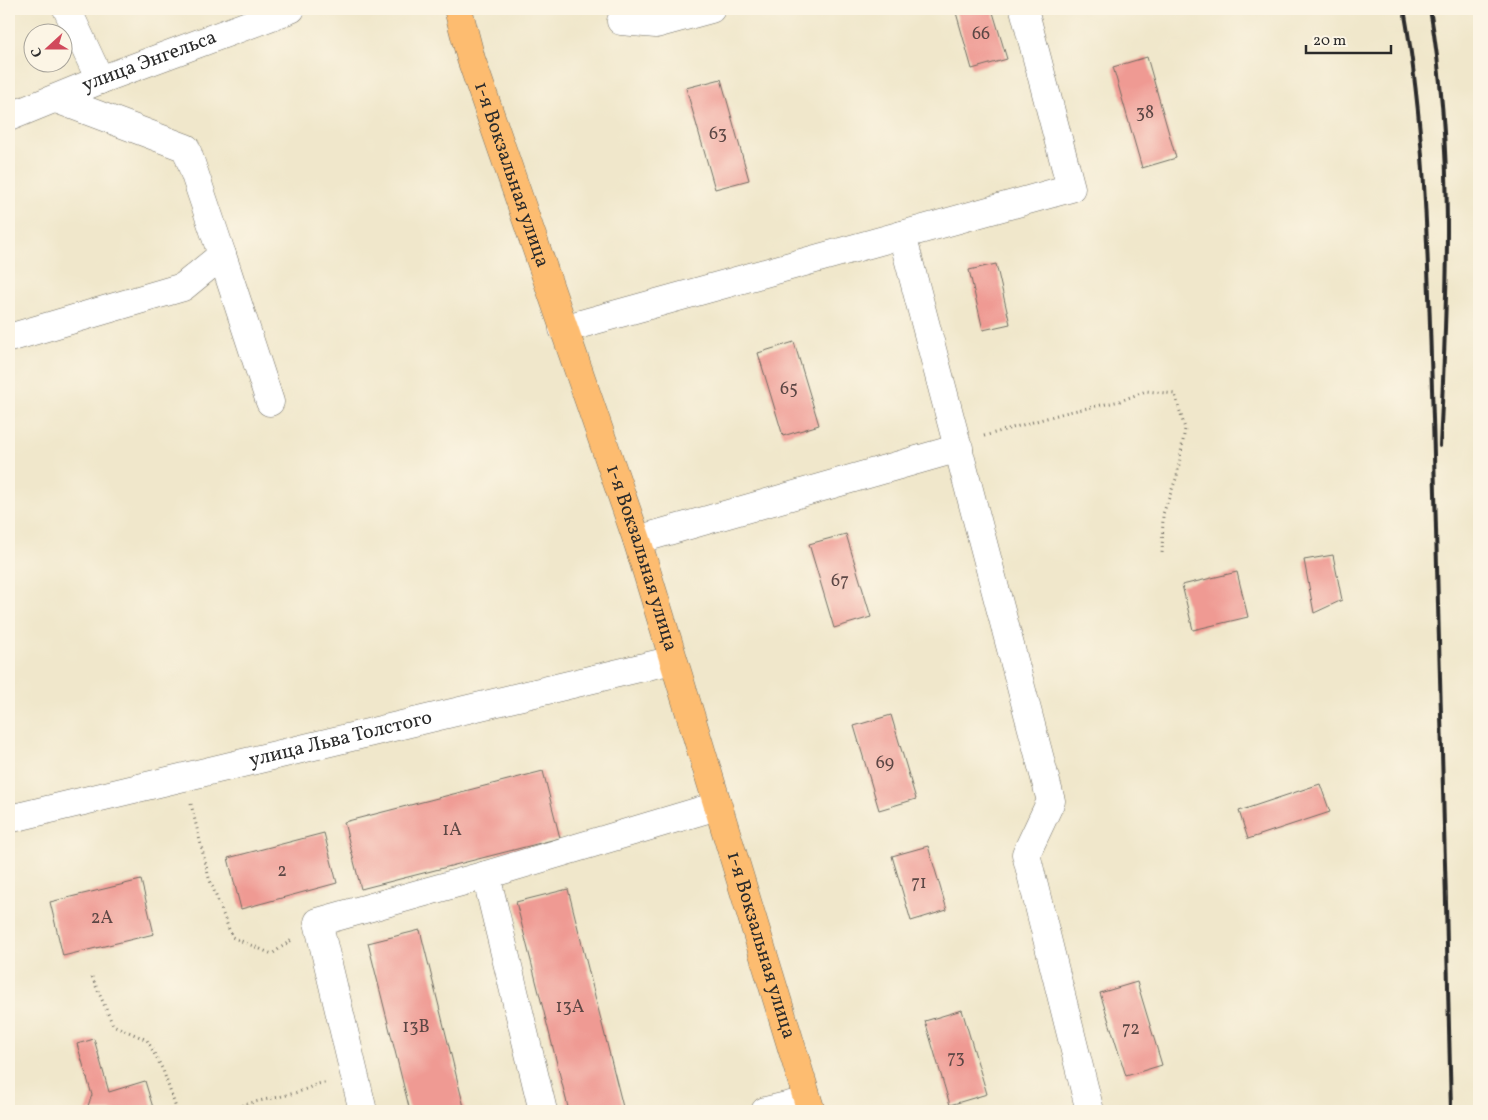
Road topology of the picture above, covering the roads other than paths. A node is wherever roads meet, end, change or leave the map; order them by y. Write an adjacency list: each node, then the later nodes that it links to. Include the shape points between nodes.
1 (67, 9): 7 (street)
2 (290, 9): 7 (street, улица Энгельса)
3 (458, 9): 12 (main road, 1-я Вокзальная улица)
4 (711, 9): 6 (street, via 656,24)
5 (1024, 9): 10 (street, via 1071,188)
6 (620, 21)
7 (100, 80): 8 (street, улица Энгельса)
8 (56, 99): 9 (street, улица Энгельса); 11 (street, via 186,148)
9 (9, 117)
10 (902, 235): 12 (street); 15 (street)
11 (222, 255): 13 (street, via 183,287); 14 (street)
12 (563, 329): 16 (main road, 1-я Вокзальная улица)
13 (9, 338)
14 (270, 402)
15 (959, 448): 16 (street); 25 (street, via 1051,801 1026,854)
16 (637, 540): 17 (main road, 1-я Вокзальная улица)
17 (673, 660): 18 (main road, 1-я Вокзальная улица); 19 (street, улица Льва Толстого)
18 (717, 806): 20 (street); 21 (main road, 1-я Вокзальная улица)
19 (9, 819)
20 (486, 875): 22 (street, via 318,922); 23 (street)
21 (809, 1106): 24 (street)
22 (363, 1111)
23 (543, 1111)
24 (765, 1111)
25 (1090, 1111)

